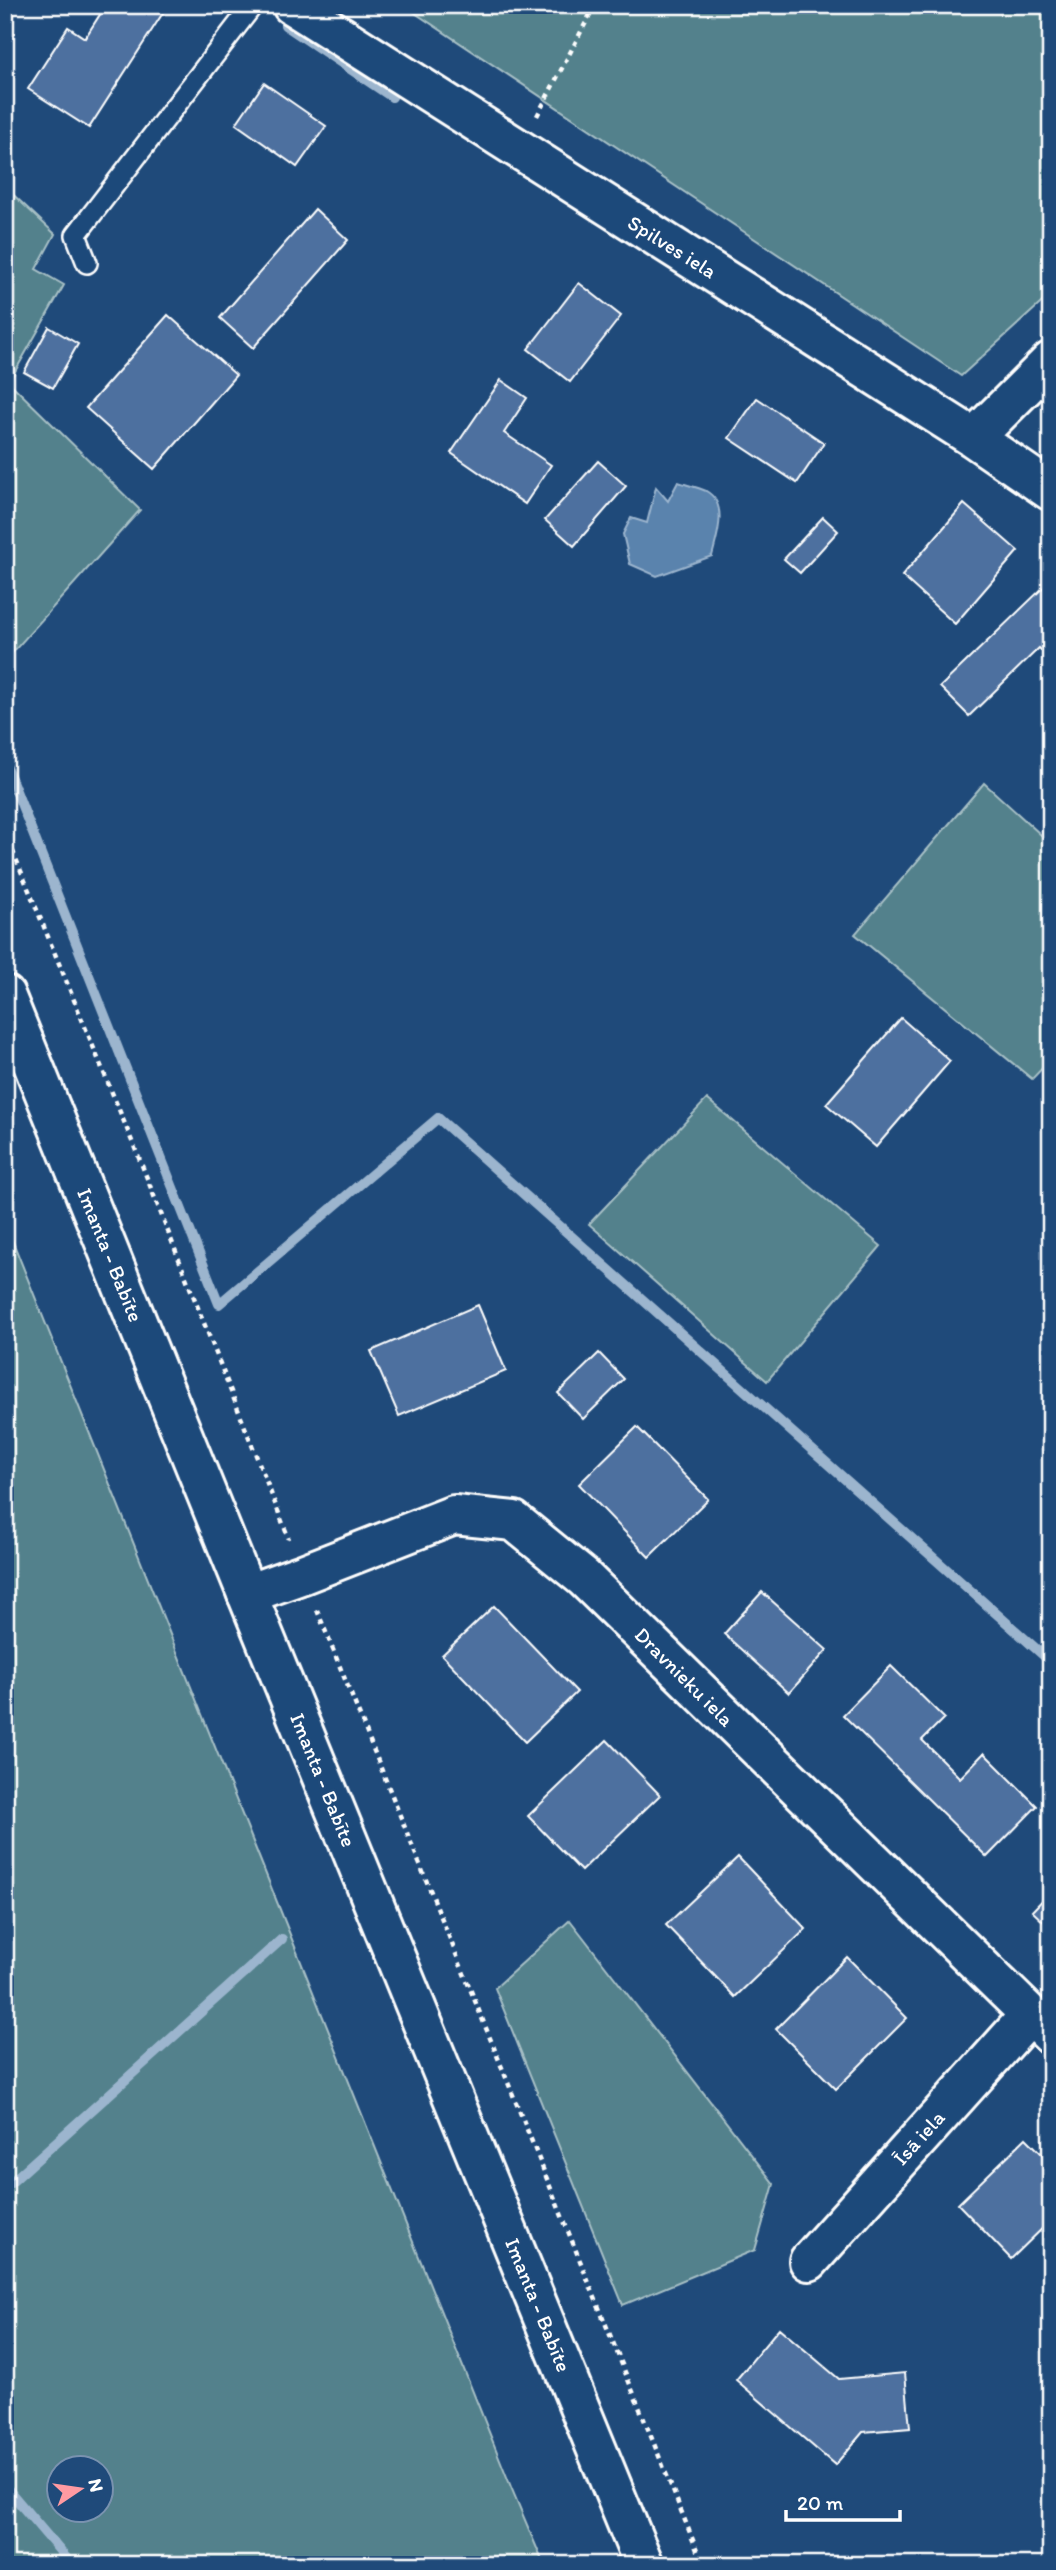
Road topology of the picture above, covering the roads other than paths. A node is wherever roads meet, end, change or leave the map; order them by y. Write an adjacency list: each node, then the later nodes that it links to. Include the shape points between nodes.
1 (253, 5): 3 (lane, via 76,235)
2 (292, 5): 5 (street, Spilves iela)
3 (88, 263)
4 (1051, 361): 5 (street)
5 (974, 438): 6 (street, Spilves iela)
6 (1051, 491)
7 (5, 995): 8 (street, Imanta - Babīte)
8 (247, 1594): 9 (street, Dravnieku iela, via 454,1515 514,1521 584,1578); 11 (street, Imanta - Babīte)
9 (1040, 2025): 10 (street, Īsā iela)
10 (809, 2262)
11 (644, 2565)

